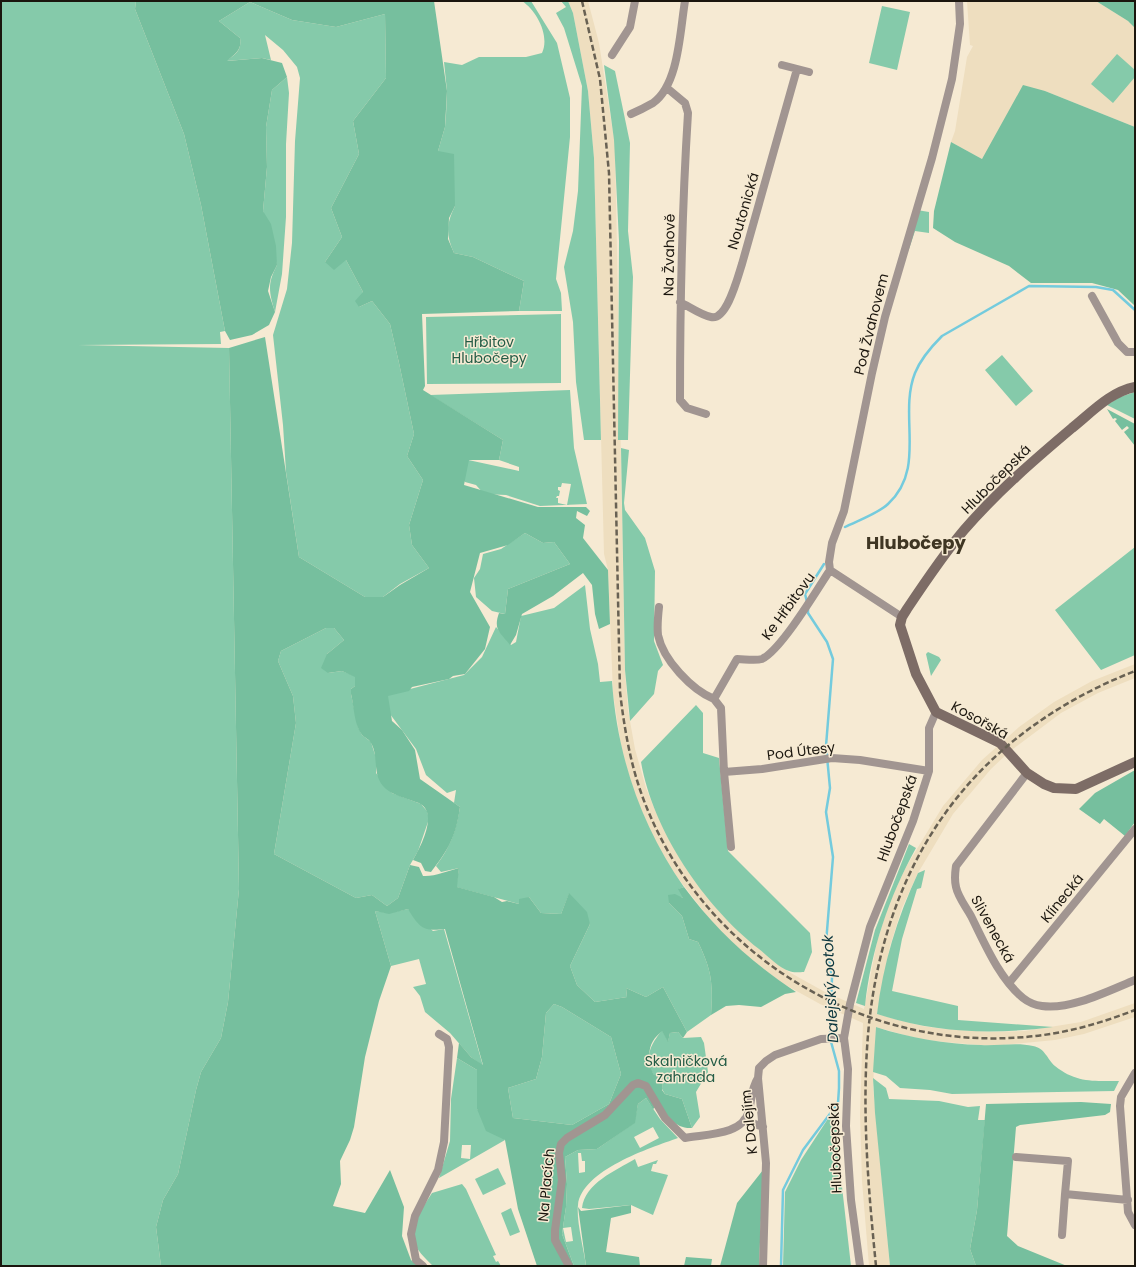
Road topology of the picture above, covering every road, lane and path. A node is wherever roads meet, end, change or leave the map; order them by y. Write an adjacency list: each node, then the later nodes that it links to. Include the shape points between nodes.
1 (635, 1): 4 (street, via 630,27)
2 (685, 1): 8 (street, via 674,66)
3 (959, 1): 15 (street, Pod Žvahovem, via 960,24 952,79 932,158 885,317 844,511 832,543)
4 (612, 55)
5 (782, 65): 6 (street)
6 (797, 69): 7 (street); 11 (street, Noutonická, via 742,264 722,314 711,318)
7 (809, 72)
8 (667, 88): 9 (street, via 654,102); 11 (street, Na Žvahově, via 684,103 688,113)
9 (631, 114)
10 (1092, 296): 12 (street, via 1118,343 1127,352)
11 (680, 302): 14 (street, Na Žvahově, via 680,400 687,408)
12 (1135, 352)
13 (1135, 387): 17 (street, Hlubočepská, via 1111,396 1016,476 960,534)
14 (706, 414)
15 (830, 570): 17 (street); 18 (street, Ke Hřbitovu, via 803,613 769,655 760,660 737,659)
16 (659, 607): 18 (street, via 658,636 670,662 702,694)
17 (902, 617): 19 (street, via 900,623 911,663)
18 (714, 699): 22 (street, via 721,708)
19 (936, 712): 21 (street, Hlubočepská, via 929,728); 23 (street, Kosořská, via 1000,743)
20 (1135, 762): 23 (street, Kosořská, via 1083,786 1066,790 1044,784)
21 (929, 771): 22 (street, Pod Útesy, via 832,758); 29 (street, Hlubočepská, via 913,821 870,927)
22 (724, 772): 25 (street)
23 (1027, 773): 27 (street, Slivenecká, via 958,862 954,876 956,887 992,958)
24 (1135, 829): 27 (street, Klínecká)
25 (731, 847)
26 (1135, 980): 27 (street, Slivenecká, via 1069,1005 1055,1007 1033,1004)
27 (1009, 983)
28 (439, 1034): 39 (street, via 448,1039 449,1047 444,1142 438,1170 415,1216 411,1234 416,1260)
29 (844, 1038): 31 (street, K Dalejím, via 821,1039 776,1055 759,1068); 42 (street, Hlubočepská, via 848,1069 846,1126 851,1200)
30 (1135, 1073): 36 (street, via 1121,1097 1120,1106)
31 (758, 1078): 32 (street, via 753,1086 749,1110); 33 (street, K Dalejím)
32 (744, 1120): 33 (street); 40 (street, Na Placích, via 734,1129 685,1138 665,1118 646,1086 638,1084 632,1085 605,1115 567,1138 559,1153 562,1180 555,1240)
33 (763, 1127): 41 (street, K Dalejím, via 766,1166)
34 (1016, 1157): 35 (street, via 1068,1161)
35 (1065, 1194): 36 (street); 38 (street)
36 (1128, 1200): 37 (street, via 1128,1212)
37 (1135, 1225)
38 (1062, 1235)
39 (423, 1266)
40 (569, 1266)
41 (763, 1266)
42 (860, 1266)

